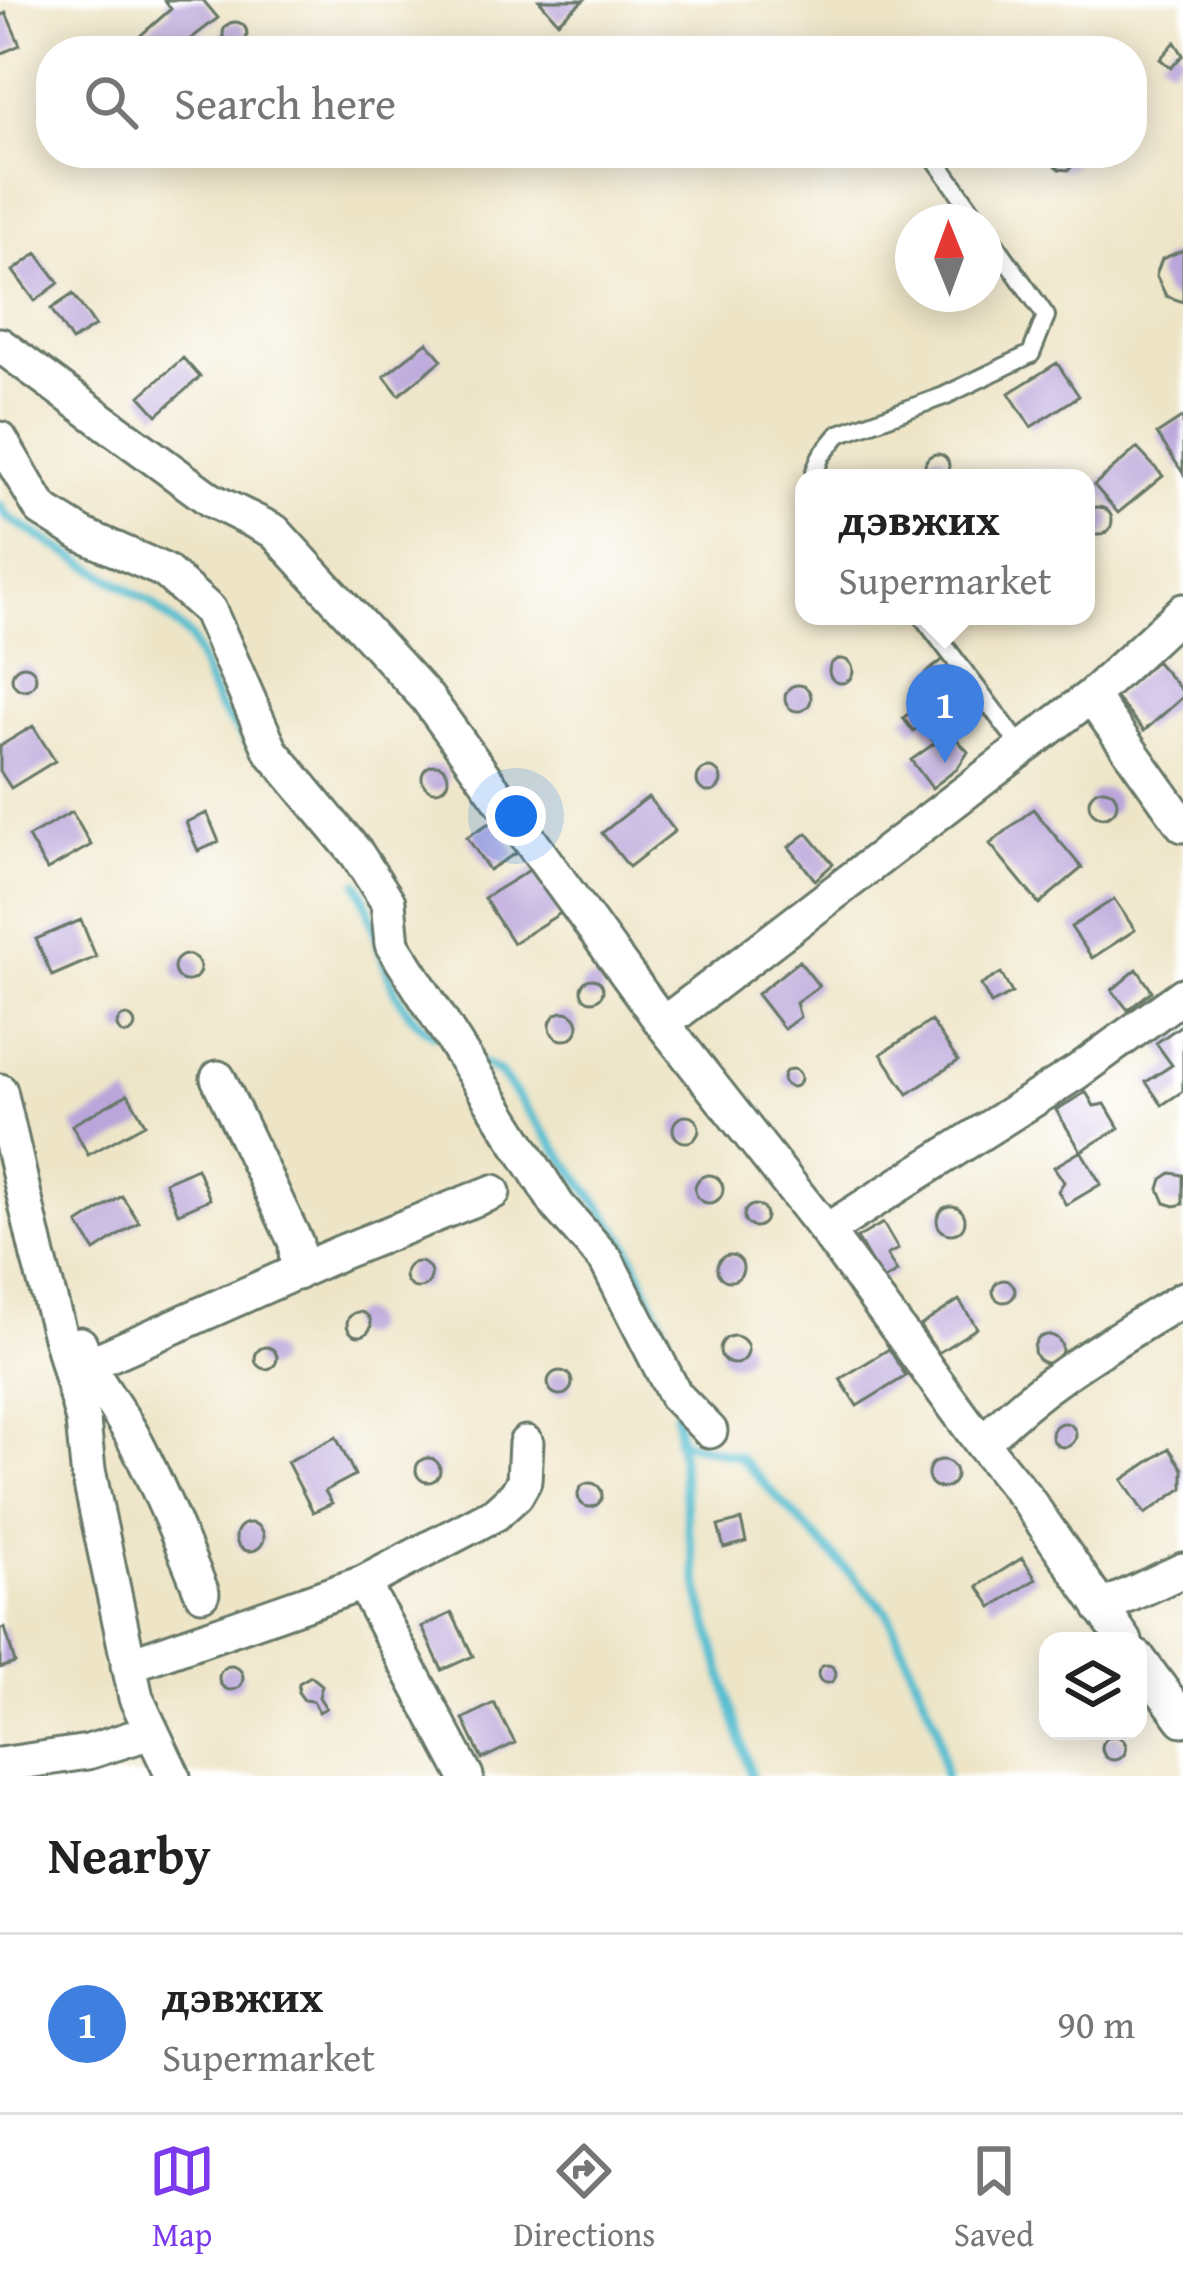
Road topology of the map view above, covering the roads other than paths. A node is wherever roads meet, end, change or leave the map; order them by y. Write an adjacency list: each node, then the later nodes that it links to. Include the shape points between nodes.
1 (942, 168): 2 (lane)
2 (967, 204)
3 (1003, 255): 6 (lane, via 1046,316 1031,354 838,434)
4 (0, 345): 13 (street, via 211,500 274,531 427,698)
5 (0, 439): 22 (street, via 41,509 165,571 209,610 272,751 358,854 388,902 392,944 558,1207 606,1260 675,1395)
6 (816, 469)
7 (1183, 611): 9 (street)
8 (929, 625): 10 (lane)
9 (1091, 696): 10 (street); 11 (street)
10 (1023, 749): 13 (street)
11 (1183, 824)
12 (1183, 995): 17 (street)
13 (663, 1024): 17 (street)
14 (218, 1078): 19 (street, via 296,1243)
15 (0, 1091): 18 (street)
16 (493, 1192): 19 (street)
17 (826, 1231): 24 (street)
18 (38, 1256): 21 (street); 30 (street, via 83,1421)
19 (297, 1273): 21 (street)
20 (1183, 1299): 24 (street, via 1106,1345)
21 (87, 1365): 27 (street, via 130,1433)
22 (710, 1431)
23 (526, 1443): 26 (street, via 524,1481 495,1514)
24 (982, 1444): 28 (street)
25 (1183, 1570): 28 (street)
26 (363, 1583): 30 (street); 36 (street)
27 (202, 1592)
28 (1101, 1609): 29 (street)
29 (1119, 1632)
30 (128, 1665): 33 (street)
31 (1147, 1670): 32 (street)
32 (1183, 1719)
33 (151, 1732): 34 (street, via 88,1752); 35 (street)
34 (0, 1765)
35 (173, 1776)
36 (466, 1776)

